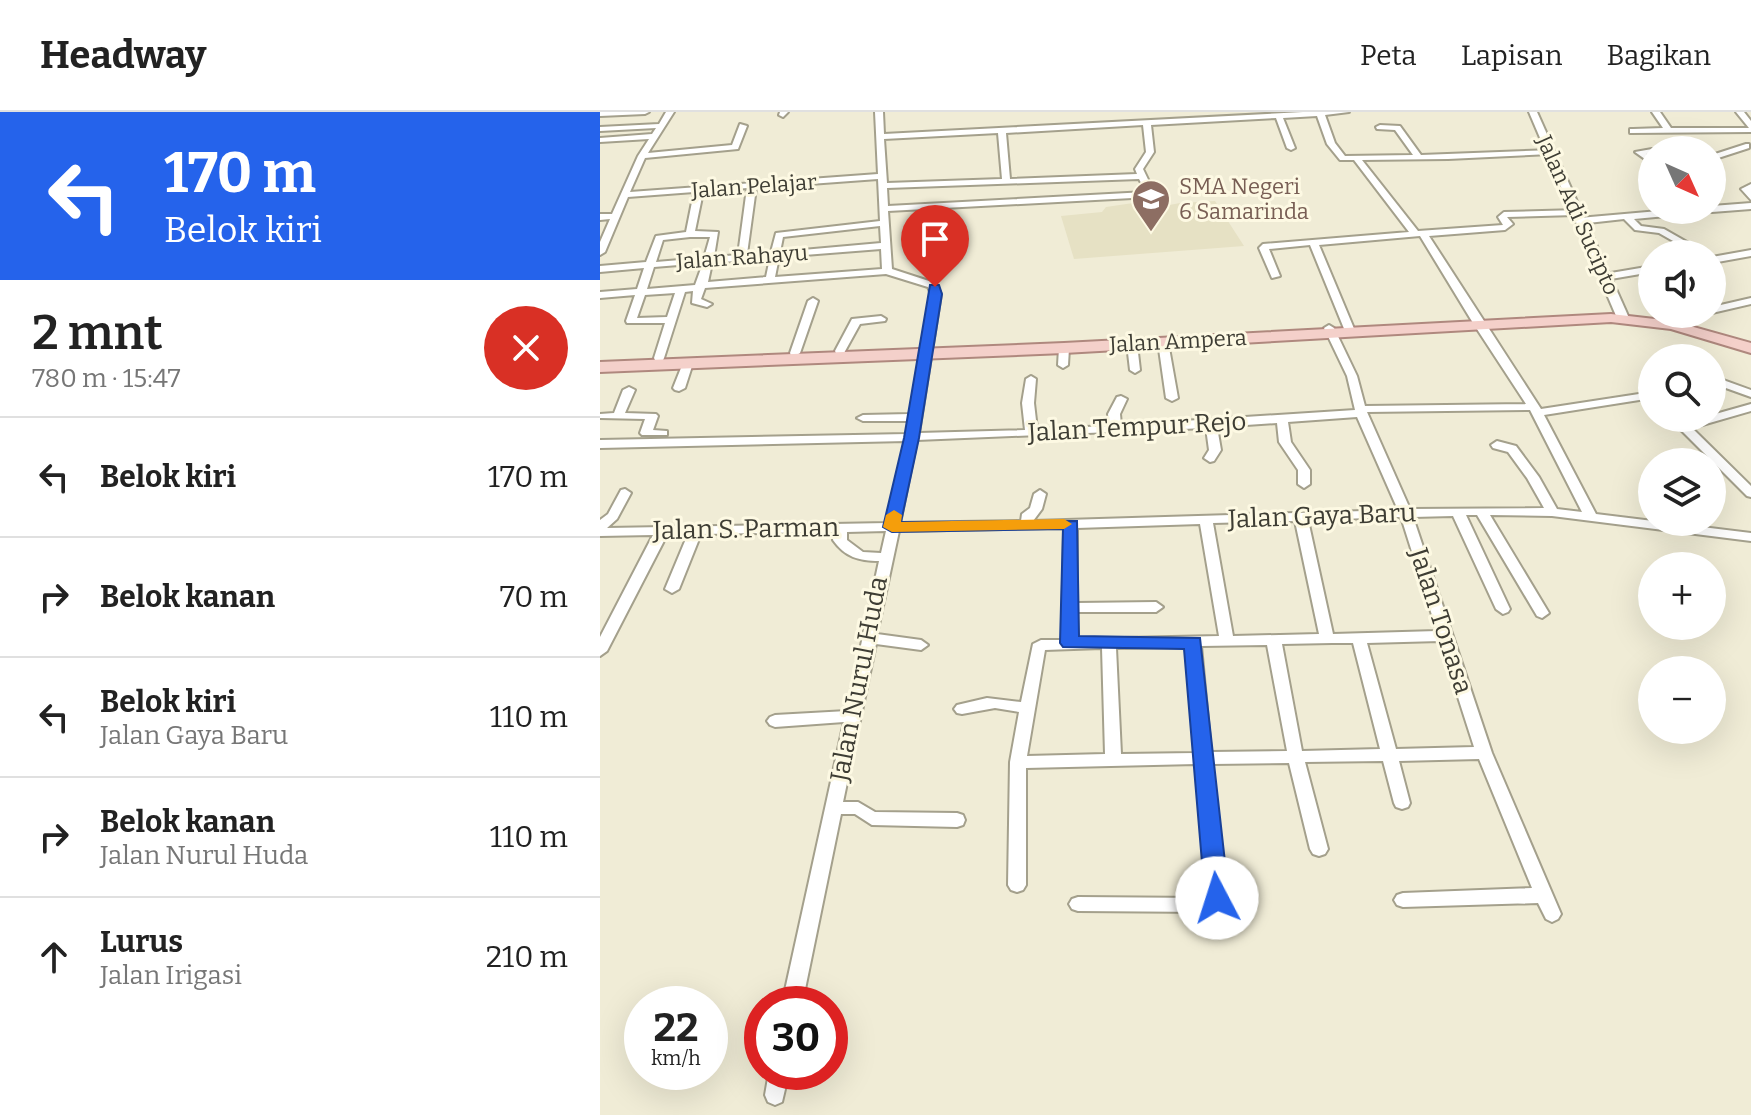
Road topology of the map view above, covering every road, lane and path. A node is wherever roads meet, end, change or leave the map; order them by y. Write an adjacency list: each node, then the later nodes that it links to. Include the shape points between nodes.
1 (645, 112): 10 (street)
2 (670, 112): 14 (street)
3 (879, 112): 23 (street)
4 (1345, 112): 9 (street)
5 (1533, 112): 27 (street, Jalan Adi Sucipto)
6 (1656, 112): 21 (street)
7 (1740, 112): 17 (street)
8 (1310, 113): 9 (street); 11 (street)
9 (1320, 113): 31 (street, via 1333,148 1343,158)
10 (600, 114)
11 (1279, 116): 12 (street); 26 (street)
12 (1170, 117): 13 (street)
13 (1147, 123): 19 (street); 32 (street, via 1150,152 1140,165)
14 (659, 126): 18 (street); 22 (street)
15 (743, 126): 29 (street, via 735,147)
16 (1380, 127): 30 (street, via 1397,128)
17 (1751, 128): 21 (street)
18 (600, 129)
19 (1002, 130): 23 (street); 33 (street)
20 (1633, 131): 21 (street)
21 (1669, 131)
22 (653, 136): 24 (street); 29 (street)
23 (880, 137): 34 (street)
24 (600, 140)
25 (1746, 146): 28 (street)
26 (1291, 148)
27 (1550, 152): 30 (street); 43 (street, Jalan Adi Sucipto)
28 (1726, 153)
29 (642, 156): 38 (street)
30 (1419, 157): 31 (street)
31 (1356, 158): 50 (street)
32 (1140, 176): 33 (street, Jalan Pelajar); 42 (street, via 1152,193)
33 (1006, 182): 34 (street, Jalan Pelajar)
34 (885, 184): 35 (street, Jalan Pelajar); 42 (street)
35 (752, 185): 37 (street, Jalan Pelajar); 59 (street)
36 (1751, 187): 39 (street, via 1745,189)
37 (699, 189): 38 (street, Jalan Pelajar); 51 (street)
38 (625, 195): 47 (street)
39 (1751, 197)
40 (1751, 206): 41 (street)
41 (1726, 208)
42 (884, 209): 48 (street)
43 (1577, 216): 46 (street); 50 (street, via 1504,215 1509,224 1505,227); 66 (street, Jalan Adi Sucipto)
44 (1638, 216): 46 (street)
45 (600, 217): 47 (street)
46 (1627, 217): 52 (street, via 1638,228)
47 (615, 220): 49 (street); 55 (street)
48 (884, 223): 54 (street); 57 (street, via 779,235)
49 (600, 225)
50 (1418, 232): 53 (street); 80 (street)
51 (690, 234): 60 (street, via 715,234); 61 (street, via 660,237)
52 (1677, 240)
53 (1313, 241): 65 (street, via 1264,247); 82 (street)
54 (884, 246): 57 (street, Jalan Rahayu); 63 (street)
55 (600, 252)
56 (1751, 253): 58 (street)
57 (775, 255): 59 (street, Jalan Rahayu); 67 (street)
58 (1726, 256)
59 (742, 257): 60 (street, Jalan Rahayu)
60 (709, 260): 61 (street, Jalan Rahayu); 68 (street)
61 (651, 264): 62 (street, Jalan Rahayu); 70 (street)
62 (600, 269)
63 (887, 271): 67 (street); 89 (street, Jalan Nurul Huda, via 935,287)
64 (1638, 271): 66 (street)
65 (1275, 276)
66 (1605, 277): 76 (street, Jalan Adi Sucipto)
67 (770, 280): 68 (street)
68 (700, 286): 69 (street); 74 (street, via 696,301)
69 (681, 289): 70 (street); 79 (street)
70 (642, 291): 71 (street); 79 (street, via 632,322)
71 (600, 295)
72 (813, 301): 90 (street)
73 (1751, 301): 75 (street)
74 (707, 304)
75 (1726, 307)
76 (1622, 316): 77 (main road, Jalan Ampera); 80 (main road, Jalan Ampera)
77 (1638, 318)
78 (881, 319): 88 (street, via 856,321)
79 (672, 320): 91 (street)
80 (1477, 322): 82 (main road, Jalan Ampera); 105 (street)
81 (1685, 328): 86 (main road, Jalan Ampera)
82 (1349, 329): 83 (main road, Jalan Ampera)
83 (1330, 330): 84 (main road, Jalan Ampera); 89 (main road, Jalan Ampera); 106 (street, Jalan Tonasa, via 1352,376)
84 (1163, 342): 85 (main road, Jalan Ampera); 102 (street)
85 (1132, 344): 87 (main road, Jalan Ampera); 95 (street)
86 (1751, 347)
87 (1064, 348): 89 (main road, Jalan Ampera); 94 (street)
88 (840, 351): 89 (main road, Jalan Ampera); 90 (main road, Jalan Ampera)
89 (926, 351): 92 (main road, Jalan Ampera); 110 (street, Jalan Nurul Huda)
90 (795, 353): 91 (main road, Jalan Ampera)
91 (659, 358): 93 (main road, Jalan Ampera)
92 (688, 363): 93 (main road, Jalan Ampera); 98 (street)
93 (600, 364)
94 (1063, 365)
95 (1135, 370)
96 (1031, 379): 115 (street)
97 (1726, 384): 100 (street)
98 (679, 388)
99 (629, 390): 109 (street)
100 (1751, 394)
101 (1638, 397): 105 (street, Jalan Tempur Rejo)
102 (1172, 398)
103 (1121, 399): 114 (street)
104 (1751, 407): 107 (street)
105 (1536, 410): 106 (street, Jalan Tempur Rejo); 131 (street)
106 (1361, 411): 112 (street, Jalan Tempur Rejo); 129 (street, Jalan Tonasa)
107 (1726, 412)
108 (604, 416): 109 (street)
109 (618, 416): 117 (street, via 652,416)
110 (915, 417): 111 (street); 118 (street, Jalan Nurul Huda)
111 (863, 418)
112 (1282, 420): 113 (street, Jalan Tempur Rejo); 122 (street, via 1285,442 1304,470)
113 (1211, 424): 114 (street, Jalan Tempur Rejo); 121 (street, via 1215,453)
114 (1115, 428): 115 (street, Jalan Tempur Rejo)
115 (1031, 432): 118 (street, Jalan Tempur Rejo)
116 (1691, 432): 124 (street)
117 (643, 438): 118 (street, Jalan Tempur Rejo, via 663,443); 119 (street, Jalan Tempur Rejo)
118 (912, 438): 135 (street, Jalan Nurul Huda)
119 (600, 444)
120 (1497, 445): 128 (street, via 1512,449)
121 (1210, 458)
122 (1304, 484)
123 (625, 493): 137 (street)
124 (1751, 493)
125 (1040, 494): 134 (street)
126 (1481, 511): 127 (street, Jalan Gaya Baru); 128 (street, Jalan Gaya Baru); 146 (street)
127 (1458, 512): 129 (street, Jalan Gaya Baru); 145 (street)
128 (1552, 512): 131 (street, Jalan Gaya Baru)
129 (1406, 514): 130 (street, Jalan Gaya Baru); 147 (street, Jalan Tonasa)
130 (1301, 517): 132 (street, Jalan Gaya Baru); 150 (street)
131 (1591, 517): 140 (street, Jalan Gaya Baru)
132 (1206, 519): 133 (street, Jalan Gaya Baru); 151 (street)
133 (1071, 524): 134 (street, Jalan Gaya Baru); 144 (street)
134 (1027, 525): 135 (street, Jalan Gaya Baru)
135 (900, 527): 136 (street, Jalan S. Parman); 141 (street, Jalan Nurul Huda)
136 (841, 528): 138 (street, Jalan S. Parman); 141 (street, via 840,540 853,553)
137 (600, 530): 139 (street, Jalan S. Parman)
138 (696, 530): 139 (street, Jalan S. Parman); 142 (street)
139 (662, 531): 157 (street)
140 (1751, 537)
141 (884, 557): 148 (street, Jalan Nurul Huda)
142 (672, 589)
143 (1156, 607): 144 (street)
144 (1069, 608): 154 (street)
145 (1503, 609)
146 (1542, 613)
147 (1445, 636): 149 (street); 162 (street, Jalan Tonasa)
148 (868, 638): 156 (street); 160 (street, Jalan Nurul Huda)
149 (1359, 638): 150 (street); 163 (street)
150 (1327, 640): 153 (street)
151 (1227, 641): 152 (street); 153 (street)
152 (1193, 642): 155 (street); 164 (street)
153 (1274, 642): 165 (street)
154 (1069, 643): 155 (street); 159 (street, via 1038,647)
155 (1109, 644): 166 (street)
156 (921, 645)
157 (600, 651)
158 (962, 709): 159 (street, via 1003,702)
159 (1027, 709): 167 (street)
160 (852, 716): 161 (street); 169 (street, Jalan Nurul Huda)
161 (775, 721)
162 (1484, 753): 163 (street); 173 (street, Jalan Tonasa)
163 (1389, 755): 165 (street); 168 (street)
164 (1204, 758): 165 (street); 166 (street); 175 (street, via 1217,898 1207,905)
165 (1296, 758): 171 (street)
166 (1113, 761): 167 (street)
167 (1018, 762): 172 (street)
168 (1402, 803)
169 (833, 808): 170 (street, via 858,808 872,818); 177 (street, Jalan Nurul Huda)
170 (957, 820)
171 (1319, 849)
172 (1017, 885)
173 (1544, 895): 174 (street); 176 (street, Jalan Tonasa)
174 (1403, 900)
175 (1078, 904)
176 (1552, 914)
177 (796, 986)
178 (776, 1090): 179 (street)
179 (775, 1095)

